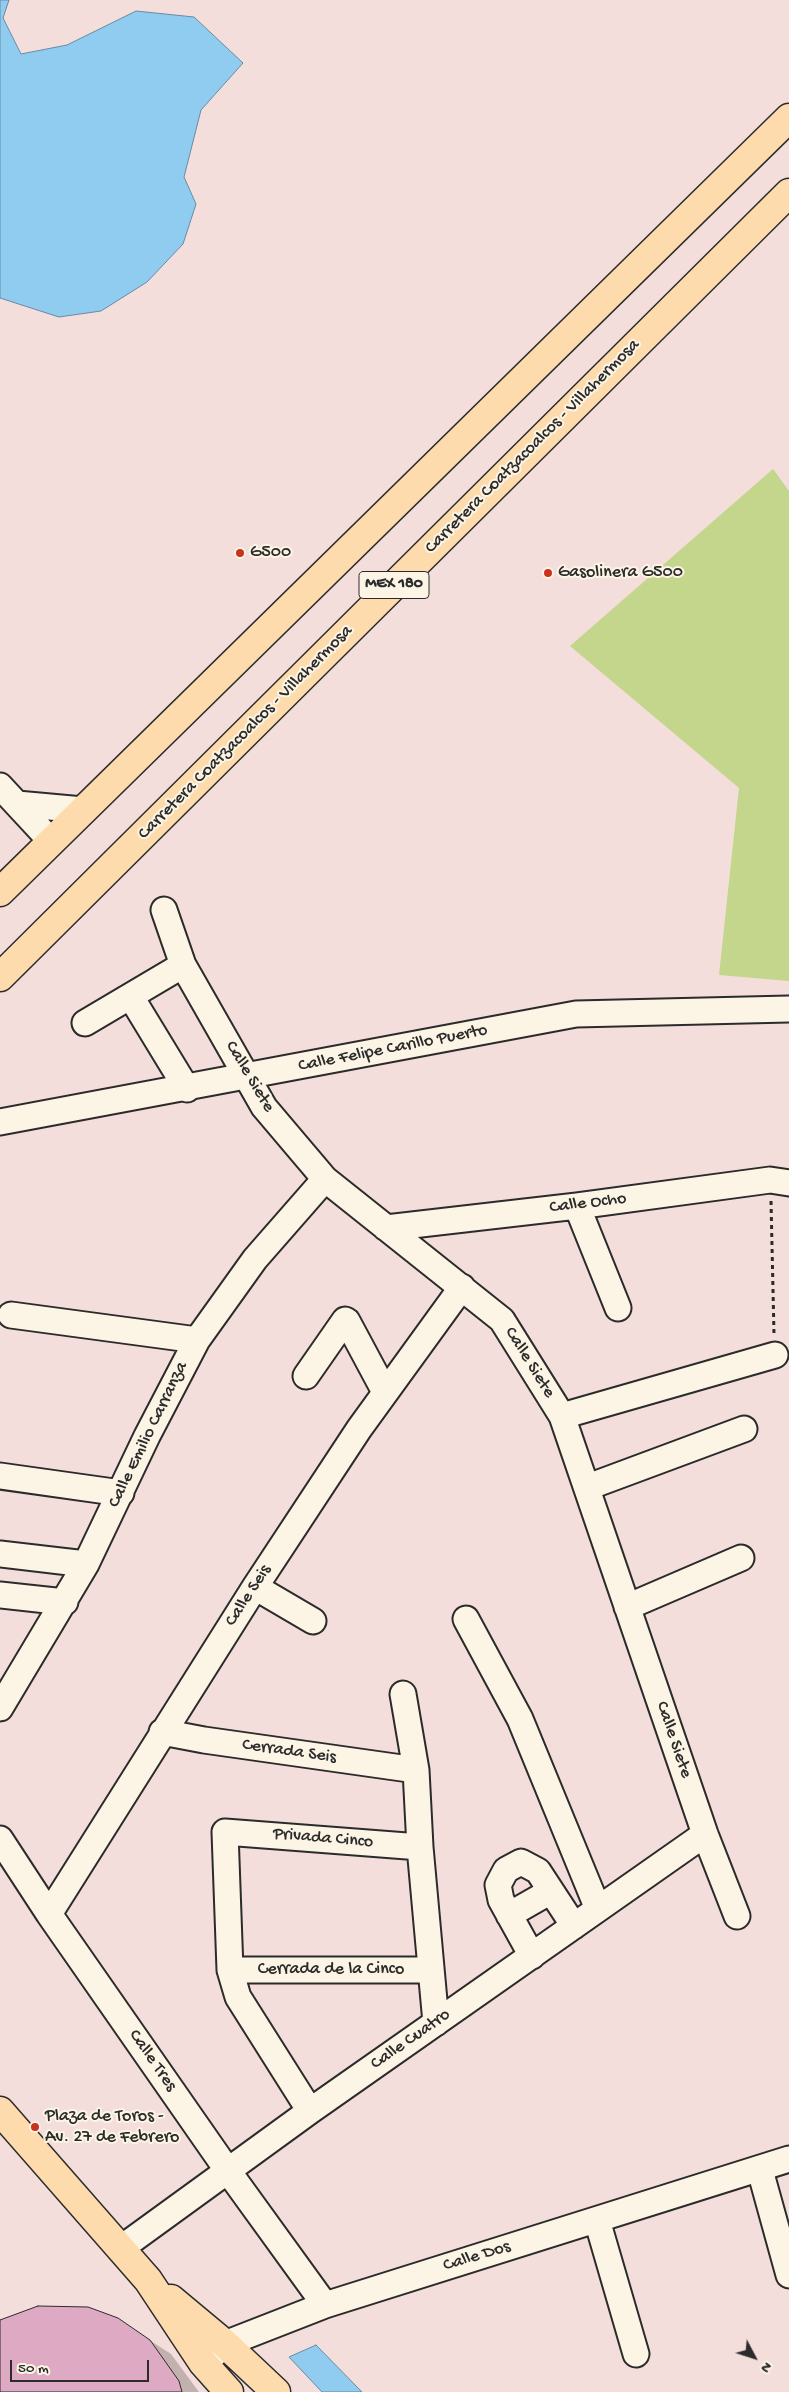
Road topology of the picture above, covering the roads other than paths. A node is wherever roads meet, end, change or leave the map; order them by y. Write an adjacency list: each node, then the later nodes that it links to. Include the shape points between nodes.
1 (789, 118): 5 (main road, MEX 180)
2 (789, 192): 10 (main road, Carretera Coatzacoalcos - Villahermosa / MEX 180)
3 (0, 786): 4 (street)
4 (17, 804): 5 (street); 6 (street)
5 (83, 810): 6 (main road, MEX 180)
6 (51, 841): 7 (main road, MEX 180)
7 (0, 892)
8 (164, 910): 9 (street, Calle Siete)
9 (183, 965): 11 (street); 14 (street, Calle Siete)
10 (0, 977)
11 (131, 997): 13 (street); 15 (street)
12 (789, 1009): 14 (street, Calle Felipe Carillo Puerto, via 576,1014)
13 (85, 1023)
14 (248, 1077): 15 (street, Calle Felipe Carillo Puerto); 17 (street, Calle Siete, via 264,1107)
15 (187, 1089): 16 (street, Calle Felipe Carillo Puerto)
16 (0, 1122)
17 (325, 1179): 20 (street, Calle Siete); 24 (street, Calle Emilio Carranza, via 255,1259)
18 (780, 1182): 19 (street, Calle Ocho)
19 (577, 1206): 20 (street, Calle Ocho); 22 (street)
20 (386, 1228): 21 (street, Calle Siete)
21 (462, 1287): 27 (street, Calle Seis); 28 (street, Calle Siete, via 509,1328)
22 (618, 1308)
23 (11, 1314): 24 (street)
24 (197, 1340): 32 (street, Calle Emilio Carranza)
25 (775, 1355): 28 (street)
26 (306, 1376): 27 (street, via 344,1320)
27 (386, 1392): 36 (street, Calle Seis)
28 (562, 1416): 31 (street, Calle Siete)
29 (744, 1429): 31 (street)
30 (0, 1476): 32 (street)
31 (588, 1487): 39 (street, Calle Siete)
32 (120, 1493): 35 (street, Calle Emilio Carranza)
33 (0, 1554): 35 (street)
34 (741, 1558): 39 (street)
35 (86, 1564): 38 (street, Calle Emilio Carranza)
36 (255, 1586): 41 (street); 44 (street, Calle Seis)
37 (0, 1595): 38 (street)
38 (65, 1602): 43 (street, Calle Emilio Carranza)
39 (627, 1607): 46 (street, Calle Siete)
40 (466, 1619): 50 (street, via 520,1719)
41 (313, 1621)
42 (403, 1694): 45 (street)
43 (0, 1708)
44 (162, 1732): 45 (street, Cerrada Seis); 51 (street, Calle Seis)
45 (416, 1770): 48 (street)
46 (705, 1834): 50 (street, Calle Cuatro); 53 (street, Calle Siete)
47 (0, 1839): 51 (street, Calle Tres)
48 (420, 1847): 56 (street, Privada Cinco, via 225,1832); 57 (street)
49 (551, 1891): 52 (street); 52 (street, via 538,1871 521,1862 506,1870 498,1885); 54 (street)
50 (598, 1909): 54 (street, Calle Cuatro)
51 (49, 1914): 63 (street, Calle Tres)
52 (509, 1915): 55 (street)
53 (737, 1916)
54 (574, 1926): 55 (street, Calle Cuatro)
55 (532, 1956): 58 (street, Calle Cuatro)
56 (230, 1970): 57 (street, Cerrada de la Cinco); 59 (street, via 238,1997)
57 (431, 1970): 58 (street)
58 (436, 2023): 59 (street, Calle Cuatro)
59 (310, 2111): 63 (street, Calle Cuatro)
60 (0, 2112): 66 (main road)
61 (789, 2159): 62 (street, Calle Dos)
62 (760, 2170): 64 (street, Calle Dos); 65 (street)
63 (228, 2171): 66 (street, Calle Cuatro); 69 (street, Calle Tres)
64 (597, 2220): 69 (street, Calle Dos); 71 (street)
65 (784, 2235): 67 (street)
66 (120, 2249): 68 (main road)
67 (789, 2275)
68 (148, 2280): 70 (main road); 72 (main road)
69 (325, 2304): 70 (street, Calle Dos)
70 (225, 2344): 72 (street, Calle Dos); 74 (main road)
71 (636, 2354)
72 (204, 2364): 73 (main road)
73 (229, 2392)
74 (276, 2392)

